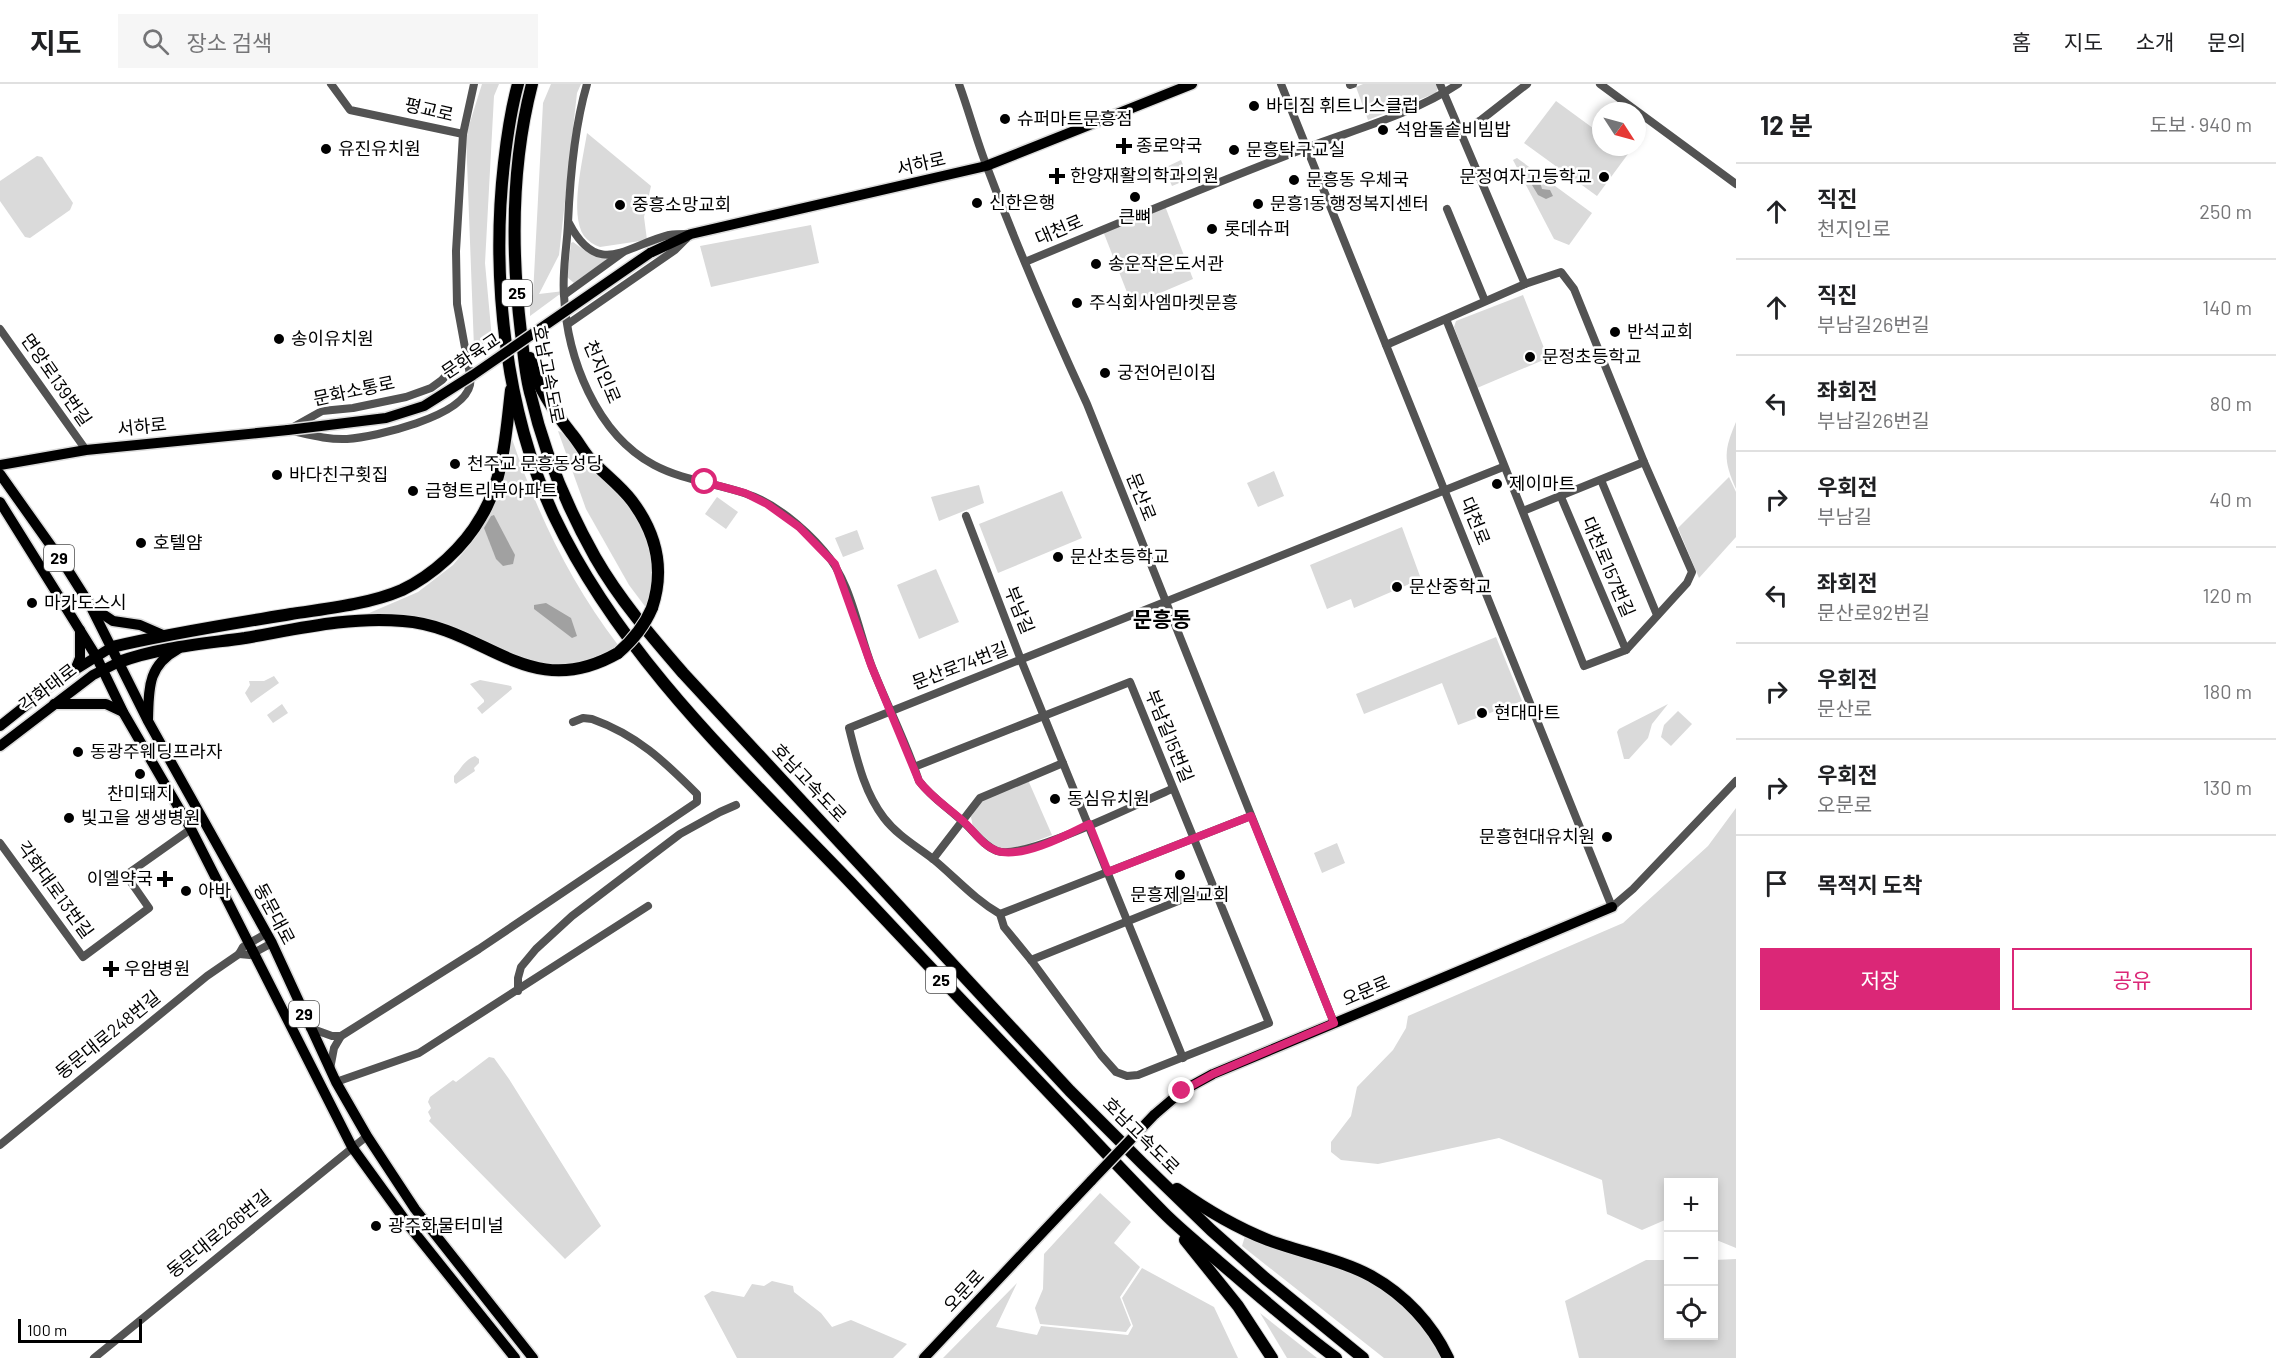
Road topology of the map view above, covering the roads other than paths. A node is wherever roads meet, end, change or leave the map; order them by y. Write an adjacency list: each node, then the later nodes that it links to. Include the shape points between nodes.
1 (331, 84): 15 (street, 평교로, via 350,110)
2 (474, 84): 15 (street, 문화소통로)
3 (518, 84): 33 (highway, 호남고속도로 / 25, via 501,194 500,264 505,334)
4 (532, 84): 13 (highway, 호남고속도로 / 25)
5 (587, 84): 20 (street, 천지인로, via 577,134)
6 (958, 84): 17 (street, 문산로)
7 (1192, 84): 17 (main road, 서하로)
8 (1281, 84): 16 (street, 대천로)
9 (1458, 84): 12 (street)
10 (1527, 84): 14 (street)
11 (1600, 84): 18 (street)
12 (1442, 88): 14 (street); 16 (street, via 1406,110)
13 (527, 102): 52 (highway, bridge, via 531,117 521,234 523,313 530,357 556,414 589,458 632,500 646,522 658,557 657,593 645,624 618,653 573,671 532,668 438,627 405,621 360,620); 99 (highway, 호남고속도로 / 25, via 514,221 524,357 544,443 595,557 644,627 722,717)
14 (1460, 132): 25 (street)
15 (463, 134): 32 (street, 문화소통로, via 456,269 457,304)
16 (1307, 148): 24 (street, 대천로); 31 (street, 대천로)
17 (986, 166): 21 (main road, 서하로); 24 (street, 문산로)
18 (1736, 184)
19 (1447, 209): 27 (street)
20 (568, 222): 22 (street, via 583,246 604,255); 26 (street, 천지인로)
21 (691, 234): 22 (street, via 670,234); 23 (main road, 서하로); 29 (street, via 675,250)
22 (622, 253): 26 (street)
23 (650, 253): 34 (main road, 문화육교, bridge, via 424,406 386,418)
24 (1026, 262): 46 (street, 문산로)
25 (1525, 284): 27 (street, 대천로157번길); 36 (street, 대천로157번길, via 1561,272 1574,289)
26 (564, 295): 29 (street, 천지인로)
27 (1485, 301): 28 (street, 대천로157번길)
28 (1446, 319): 31 (street, 대천로157번길); 38 (street)
29 (568, 324): 60 (street, 천지인로, via 594,402 606,422 631,448 676,475 756,497 799,527 824,551 839,571)
30 (0, 329): 35 (street, 면앙로139번길)
31 (1386, 345): 41 (street, 대천로)
32 (466, 353): 34 (street, 문화소통로, via 431,388 406,397 322,411); 34 (street, 문화소통로, via 469,388 452,405 417,424 348,439)
33 (513, 376): 50 (highway, via 496,484 481,517 455,551 430,573 401,590 351,604); 100 (highway, 호남고속도로 / 25, via 530,454 553,513 576,559 624,632 757,788)
34 (288, 430): 35 (main road, 서하로)
35 (86, 450): 37 (main road, 서하로)
36 (1644, 462): 40 (street); 48 (street, 대천로157번길, via 1692,572)
37 (0, 465)
38 (1503, 467): 41 (street, 문산로74번길); 44 (street)
39 (0, 474): 47 (main road, 동문대로 / 29)
40 (1601, 480): 42 (street); 48 (street, 대천로157번길)
41 (1444, 490): 46 (street, 문산로74번길); 82 (street, 대천로)
42 (1561, 497): 44 (street); 53 (street, 대천로157번길)
43 (0, 502): 49 (main road, 동문대로 / 29)
44 (1523, 511): 53 (street, 대천로157번길, via 1584,666)
45 (966, 516): 55 (street, 부남길)
46 (1165, 601): 55 (street, 문산로74번길); 72 (street, 문산로)
47 (90, 605): 50 (main road, via 113,621); 51 (main road, 동문대로 / 29)
48 (1657, 615): 53 (street, 대천로157번길)
49 (80, 630): 54 (main road, 동문대로 / 29); 57 (main road, via 80,658)
50 (163, 634): 51 (highway)
51 (112, 647): 54 (main road, 각화대로); 56 (main road, 동문대로 / 29)
52 (181, 647): 56 (highway); 63 (main road, via 160,662 154,673)
53 (1626, 650)
54 (96, 656): 57 (main road, 각화대로); 58 (main road, 동문대로 / 29)
55 (1021, 660): 60 (street, 문산로74번길); 62 (street, 부남길)
56 (119, 662): 58 (main road, 각화대로); 63 (main road, 동문대로 / 29)
57 (75, 670): 65 (main road, 각화대로)
58 (103, 670): 59 (main road, 각화대로); 61 (main road, 동문대로 / 29)
59 (54, 704): 61 (main road, via 106,704); 66 (main road, 각화대로)
60 (891, 710): 68 (street, 천지인로); 78 (street, 문산로74번길, via 849,728 860,772 878,808 898,832)
61 (123, 712): 75 (main road, 동문대로 / 29)
62 (1045, 715): 67 (street, 부남길); 68 (street); 70 (street, 부남길15번길, via 1130,682)
63 (148, 721): 85 (main road, 동문대로 / 29)
64 (573, 722): 92 (street, via 592,718 644,745 697,794 697,802 487,944)
65 (0, 726)
66 (0, 746)
67 (1063, 763): 73 (street, via 980,798); 74 (street, 부남길)
68 (915, 767): 73 (street, 천지인로, via 928,793)
69 (1736, 781): 82 (street, 오문로)
70 (1172, 789): 74 (street); 76 (street, 부남길15번길)
71 (736, 805): 88 (street, via 680,834 572,916 521,967)
72 (1251, 816): 76 (street); 90 (street, 문산로)
73 (963, 821): 74 (street, 천지인로, via 990,847 1011,853); 78 (street)
74 (1089, 824): 79 (street, 부남길)
75 (191, 829): 77 (street, 각화대로13번길, via 126,876 149,909 83,957); 86 (main road, 동문대로 / 29)
76 (1193, 838): 79 (street); 80 (street, 부남길15번길)
77 (0, 843)
78 (933, 859): 83 (street, 문산로74번길)
79 (1108, 872): 83 (street); 84 (street, 부남길)
80 (1213, 887): 84 (street); 89 (street, 부남길15번길)
81 (648, 906): 88 (street)
82 (1612, 907): 90 (main road, 오문로)
83 (1000, 914): 87 (street, 문산로74번길, via 1004,927)
84 (1128, 920): 87 (street); 93 (street, 부남길)
85 (269, 938): 86 (street, 동문대로248번길); 91 (main road, 동문대로 / 29)
86 (252, 947): 97 (street, 동문대로248번길, via 243,947); 98 (main road, 동문대로 / 29)
87 (1031, 960): 93 (street, 문산로74번길, via 1116,1072 1138,1075)
88 (518, 991): 95 (street, via 418,1053)
89 (1269, 1023): 93 (street, 문산로74번길)
90 (1334, 1023): 106 (main road, 오문로, bridge, via 1182,1091 1154,1115)
91 (310, 1028): 92 (street); 94 (main road, 동문대로 / 29)
92 (341, 1036): 94 (street)
93 (1183, 1058)
94 (330, 1068): 95 (main road, 동문대로 / 29)
95 (336, 1082): 96 (main road, 동문대로 / 29)
96 (367, 1136): 98 (street, 동문대로266번길); 102 (main road, 동문대로 / 29, via 415,1209)
97 (0, 1145)
98 (352, 1147): 101 (main road, 동문대로 / 29); 103 (street, 동문대로266번길)
99 (1142, 1163): 109 (highway, 호남고속도로 / 25, via 1210,1230); 110 (highway, via 1226,1220 1268,1240 1370,1276 1420,1314)
100 (1166, 1215): 107 (highway, via 1238,1306); 108 (highway, 호남고속도로 / 25)
101 (474, 1308): 102 (main road, via 488,1314 504,1333); 104 (main road, 동문대로 / 29)
102 (510, 1329): 105 (main road, 동문대로 / 29)
103 (93, 1358)
104 (515, 1358)
105 (533, 1358)
106 (924, 1358)
107 (1272, 1358)
108 (1336, 1358)
109 (1364, 1358)
110 (1448, 1358)

